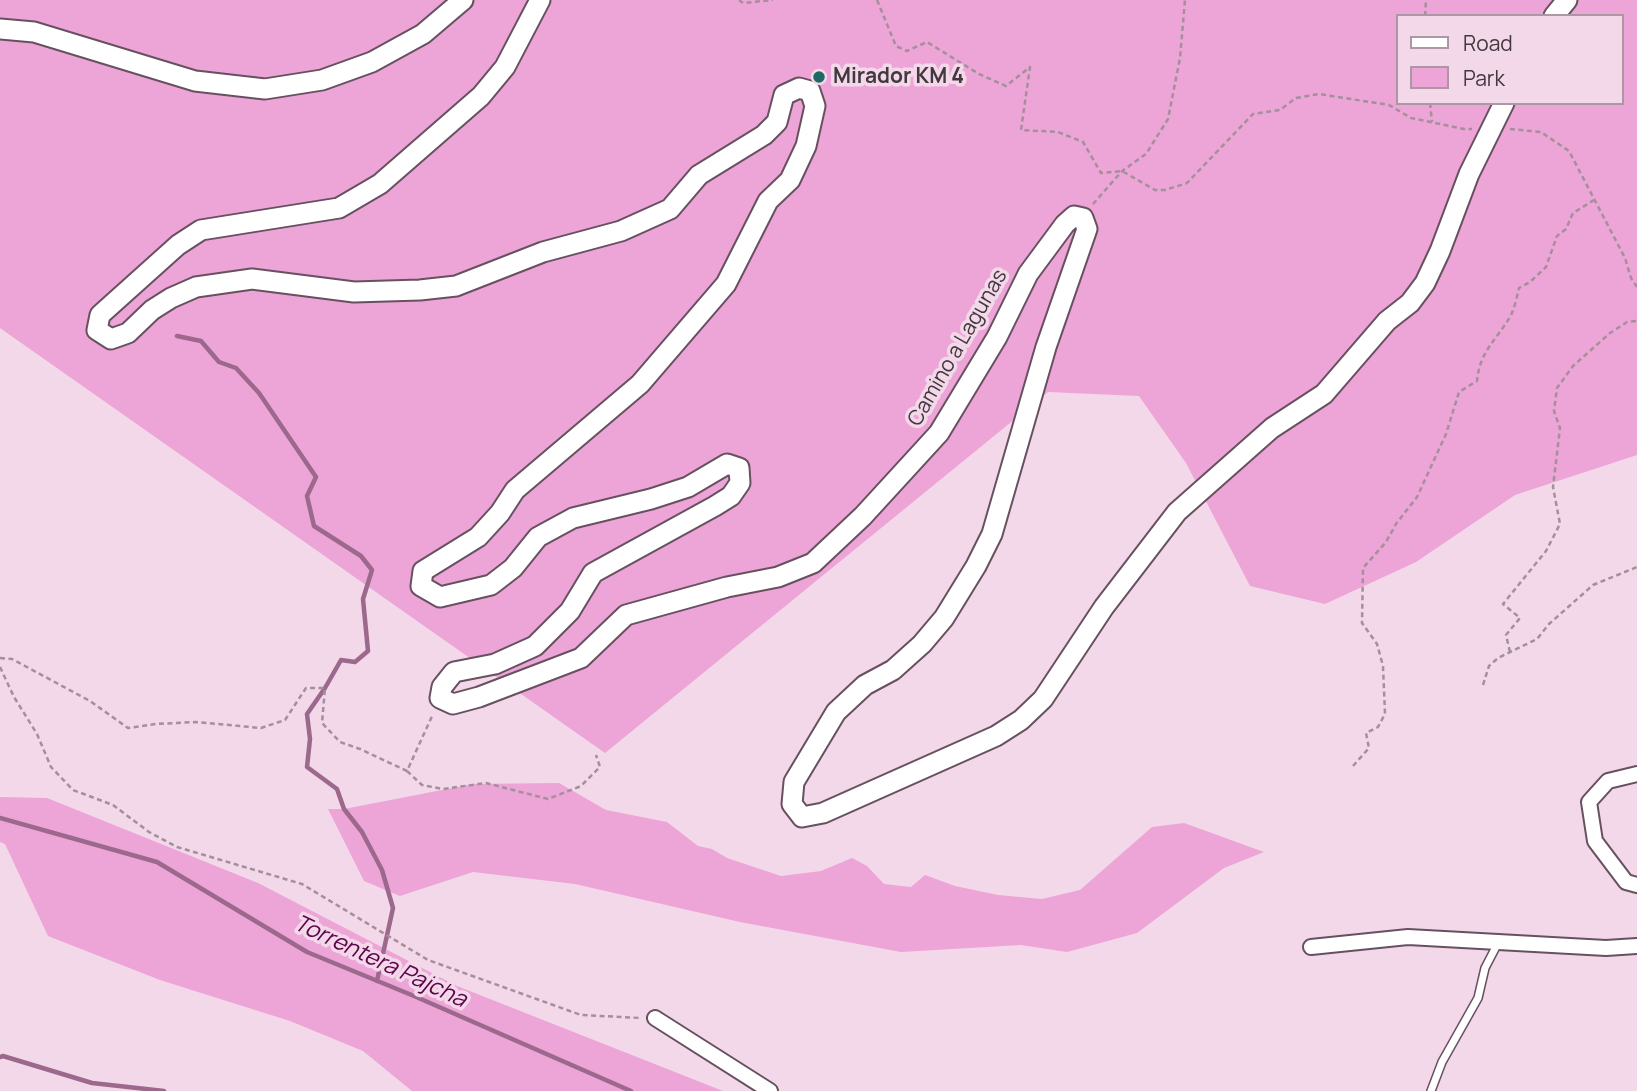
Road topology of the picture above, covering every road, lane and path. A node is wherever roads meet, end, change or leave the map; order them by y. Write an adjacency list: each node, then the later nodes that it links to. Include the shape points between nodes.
1 (463, 0): 9 (street, via 423,34 372,62 322,80 265,89 195,81 34,32)
2 (540, 0): 24 (street, via 505,67 481,96 380,184 339,208 201,230 100,315 97,330 111,339 128,333 152,310 196,286 252,279 354,292 456,286 543,251 621,231 670,209 699,175 764,135 777,122 784,95 799,88 810,91 815,106 806,146 790,180 768,201 726,284 640,384 515,490 478,537 423,571 421,586 440,597 491,585 513,568 538,537 573,518 688,487 727,464 739,468 740,483 715,506 593,573 570,611 535,646 495,663 454,672)
3 (738, 0): 4 (path)
4 (773, 0)
5 (877, 0): 14 (path, via 896,46 908,51 927,42 1006,86 1030,67 1021,130 1058,132 1083,142 1101,173)
6 (1185, 0): 14 (path, via 1168,119 1146,153)
7 (1567, 0): 8 (street)
8 (1556, 14)
9 (0, 29)
10 (1430, 105): 12 (path)
11 (1503, 105): 13 (street)
12 (1432, 122): 13 (path, via 1464,130); 14 (path, via 1411,118 1389,105 1320,94 1296,97 1280,110 1253,114 1187,183 1155,190)
13 (1491, 128): 15 (path, via 1541,132 1569,151); 16 (street, via 1440,251 1410,303 1387,321 1324,394 1272,428 1177,512 1104,607 1043,699 996,736 823,813 802,817 792,804 794,782 836,712 922,644 950,608 992,534 1046,347 1087,229)
14 (1122, 171): 16 (path)
15 (1594, 200): 17 (path); 26 (path, via 1573,213 1557,236 1546,267 1519,288 1511,314 1478,365 1477,380 1459,392 1446,434 1417,497 1363,568 1362,623 1377,644 1383,666 1385,714 1378,727 1366,733 1369,748)
16 (1083, 218): 24 (street, Camino a Lagunas, via 1074,216 1065,224 1028,274 997,337 939,433 813,563 626,615 581,658 480,697 453,704)
17 (1637, 287)
18 (1637, 321): 20 (path, via 1609,332 1573,366 1558,388 1554,411 1560,428 1553,487 1560,524 1546,551 1503,604 1520,618 1506,635)
19 (1637, 567): 20 (path, via 1593,585 1537,639)
20 (1510, 652): 23 (path, via 1489,667)
21 (0, 658): 27 (path, via 12,659 90,701 128,729 196,722 261,728 285,720 306,688 325,688 322,723 340,742)
22 (0, 667): 33 (path, via 51,767 73,790 113,805 149,832 177,847 302,884 428,960 582,1015)
23 (1483, 685)
24 (440, 698): 27 (path)
25 (596, 755): 27 (path, via 600,767 581,786 548,799 486,783 443,789 422,785)
26 (1353, 766)
27 (407, 771)
28 (1637, 774): 29 (street, via 1608,781 1589,802 1595,841 1626,882)
29 (1637, 885)
30 (1498, 942): 31 (street); 32 (street, via 1408,937); 35 (lane, via 1478,998)
31 (1637, 946)
32 (1311, 947)
33 (655, 1018): 34 (street)
34 (770, 1091)
35 (1431, 1091)

